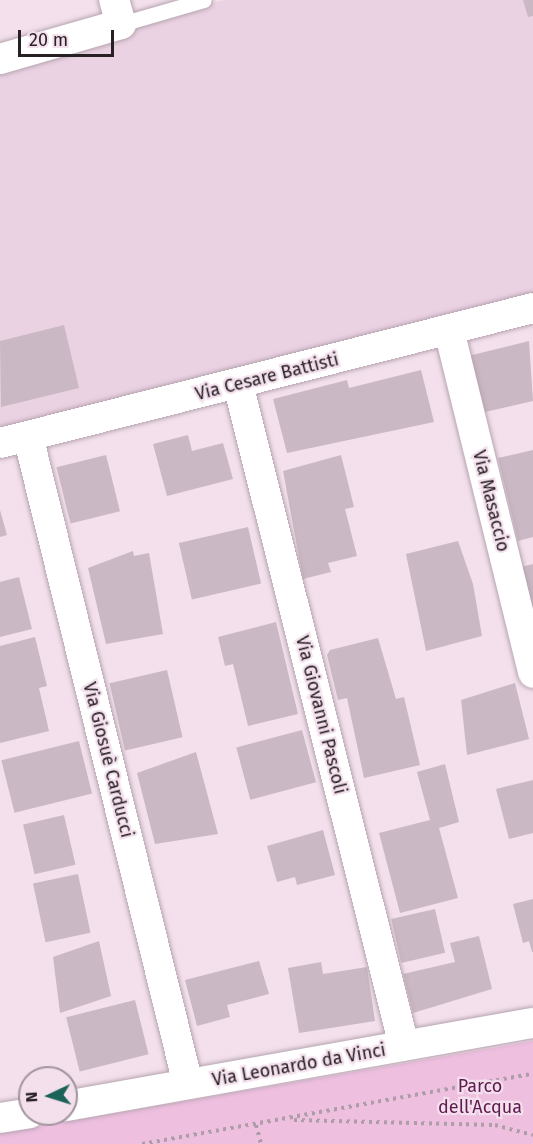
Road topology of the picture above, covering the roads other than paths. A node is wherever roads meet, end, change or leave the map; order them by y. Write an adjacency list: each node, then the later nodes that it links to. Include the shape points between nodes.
1 (204, 0): 2 (lane)
2 (118, 12): 3 (street)
3 (0, 59)
4 (533, 308): 5 (street, Via Cesare Battisti)
5 (449, 330): 6 (street, Via Cesare Battisti); 8 (street, Via Masaccio)
6 (238, 384): 7 (street, Via Cesare Battisti); 10 (street, Via Giovanni Pascoli)
7 (14, 439): 11 (street, Via Giosuè Carducci)
8 (533, 673)
9 (533, 1023): 10 (street, Via Leonardo da Vinci)
10 (404, 1046): 11 (street, Via Leonardo da Vinci)
11 (188, 1084): 12 (street, Via Leonardo da Vinci)
12 (78, 1104)
13 (18, 1115): 14 (street)
14 (0, 1118)

